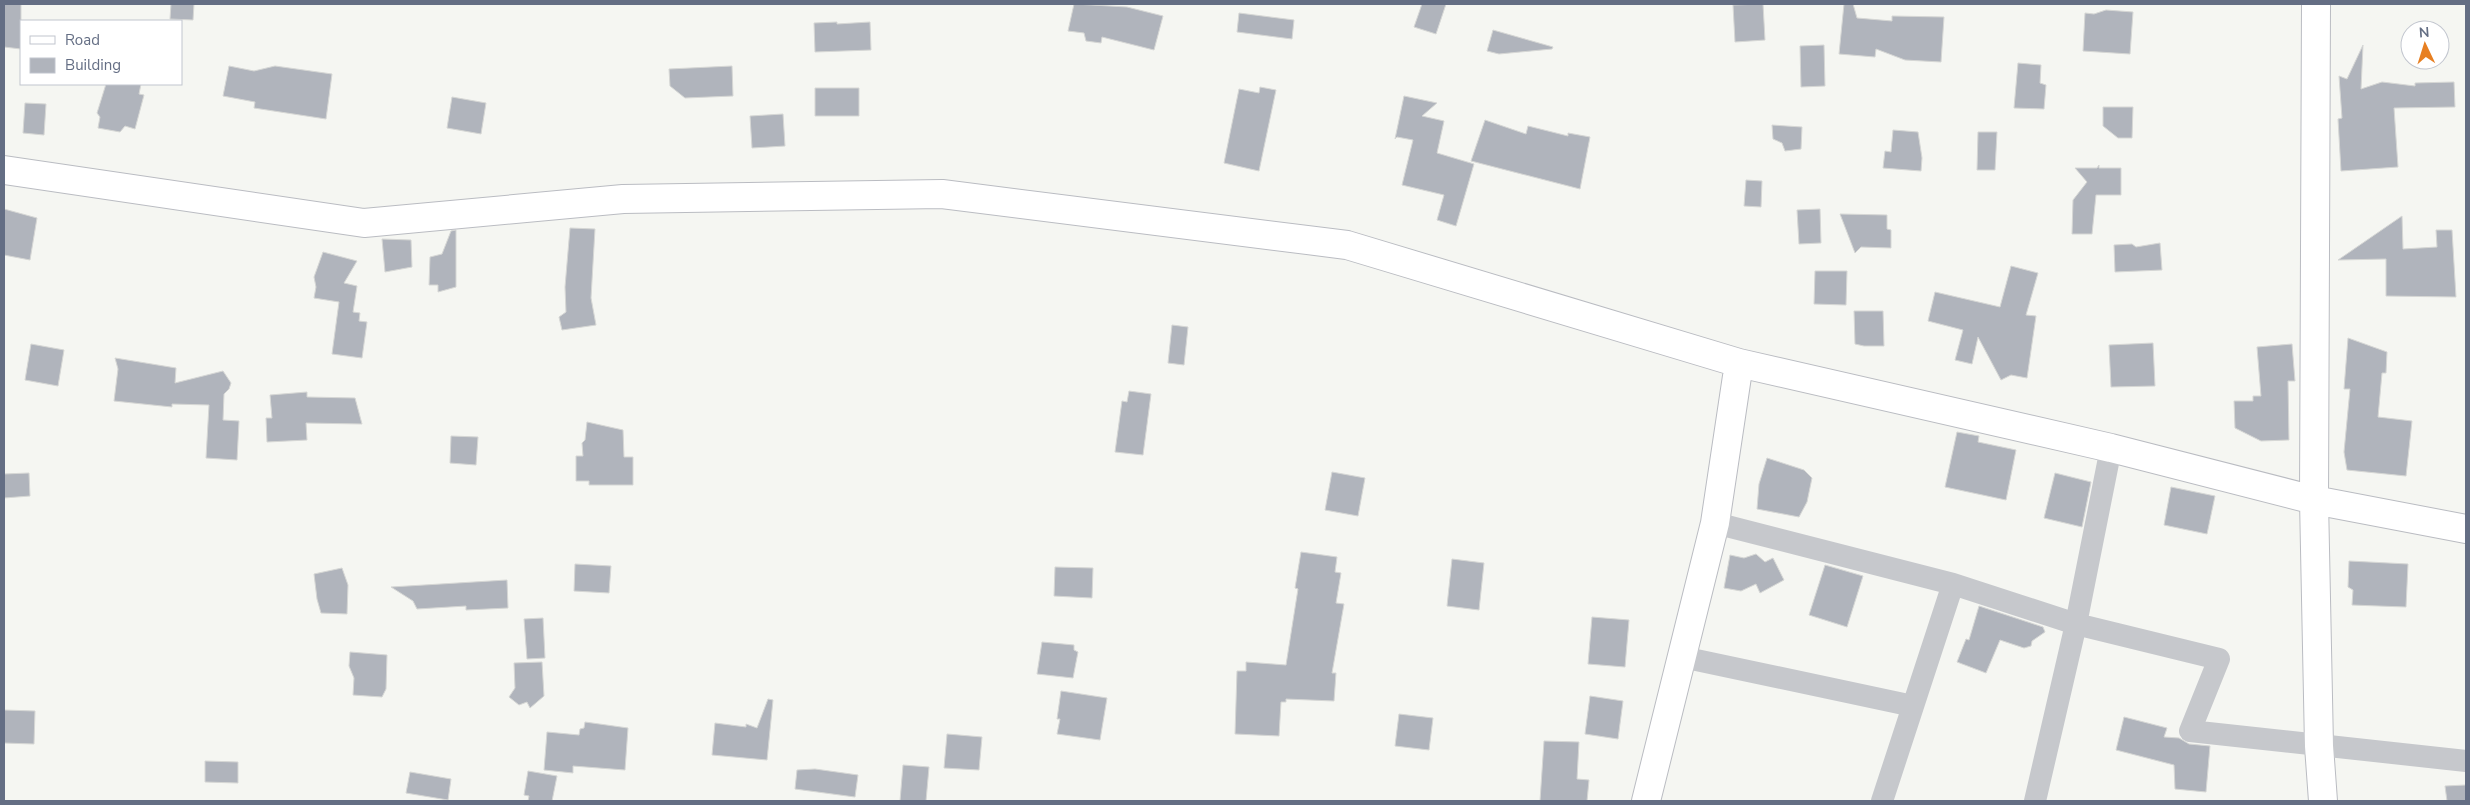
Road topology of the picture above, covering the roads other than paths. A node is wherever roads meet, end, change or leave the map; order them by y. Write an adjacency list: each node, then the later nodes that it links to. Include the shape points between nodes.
1 (2316, 4): 5 (street)
2 (4, 170): 3 (street, via 364,223 622,199 942,194 1347,245)
3 (1739, 363): 4 (street); 6 (street)
4 (2111, 448): 5 (street); 9 (street)
5 (2314, 500): 7 (street); 12 (street)
6 (1715, 523): 8 (street); 10 (street)
7 (2466, 529)
8 (1953, 584): 9 (street); 11 (street)
9 (2076, 624): 12 (street, via 2219,659 2190,731); 16 (street)
10 (1682, 657): 11 (street); 14 (street)
11 (1913, 706): 15 (street)
12 (2319, 746): 13 (street); 17 (street)
13 (2466, 761)
14 (1646, 801)
15 (1882, 801)
16 (2035, 801)
17 (2323, 801)

